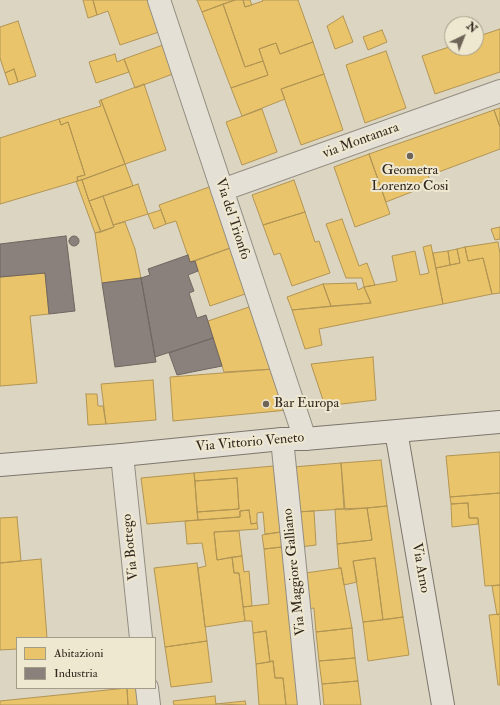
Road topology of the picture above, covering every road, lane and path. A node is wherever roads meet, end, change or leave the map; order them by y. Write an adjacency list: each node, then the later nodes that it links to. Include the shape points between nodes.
1 (159, 0): 3 (street, Via del Trionfo)
2 (500, 91): 3 (street, via Montanara)
3 (222, 190): 7 (street, Via del Trionfo)
4 (500, 422): 5 (street, Via Vittorio Veneto)
5 (396, 431): 7 (street, Via Vittorio Veneto); 14 (street, Via Arno)
6 (282, 439): 7 (street, Via Vittorio Veneto); 8 (street, Via Vittorio Veneto); 13 (street, Via Maggiore Galliano)
7 (305, 439)
8 (122, 455): 9 (street, Via Vittorio Veneto); 10 (street, Via Bottego)
9 (0, 465)
10 (141, 637)
11 (147, 689): 12 (street)
12 (149, 705)
13 (309, 705)
14 (443, 705)

